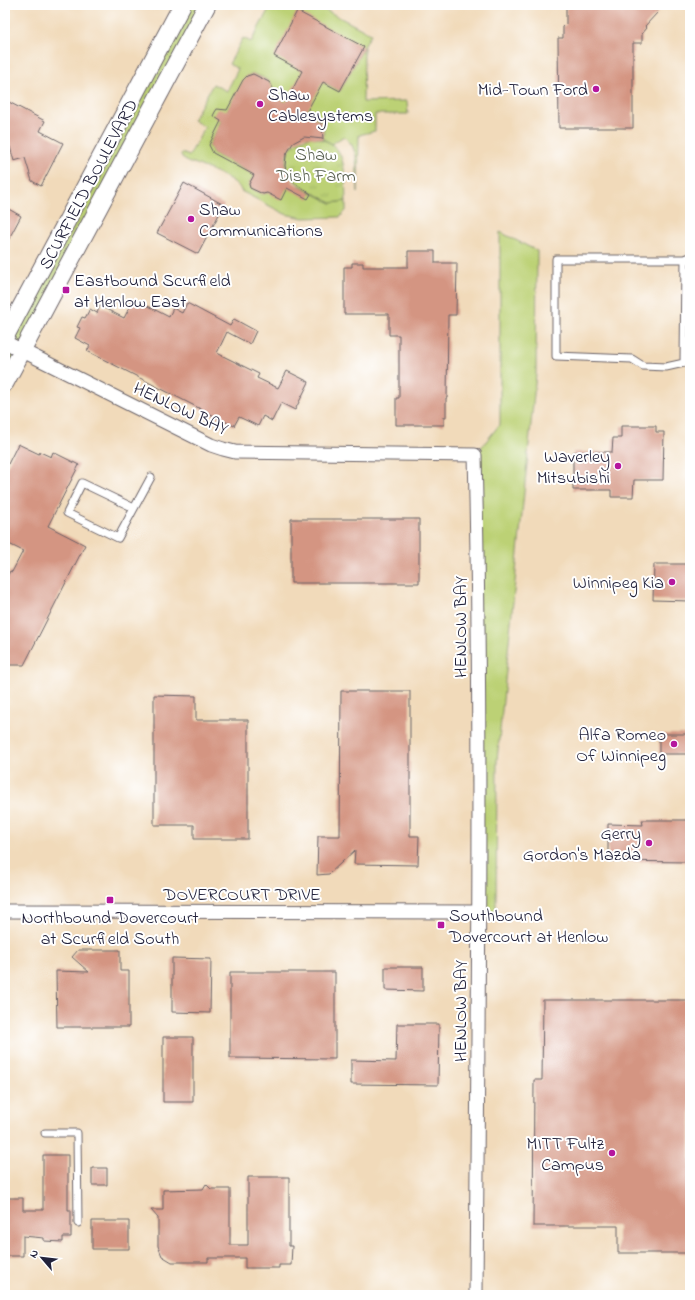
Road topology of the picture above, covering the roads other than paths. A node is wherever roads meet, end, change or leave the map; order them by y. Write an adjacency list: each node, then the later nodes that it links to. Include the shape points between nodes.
1 (182, 5): 4 (street, SCURFIELD BOULEVARD)
2 (207, 5): 6 (street, SCURFIELD BOULEVARD)
3 (688, 258): 7 (lane); 7 (lane, via 556,259 556,356 632,359 643,366 666,367)
4 (5, 337)
5 (5, 342): 6 (street, HENLOW BAY)
6 (22, 351): 8 (street, SCURFIELD BOULEVARD); 12 (street, HENLOW BAY, via 223,450 475,455 478,601)
7 (687, 363)
8 (5, 383)
9 (150, 477): 10 (lane)
10 (134, 508): 10 (lane, via 118,538 67,513 82,483)
11 (5, 911): 12 (street, DOVERCOURT DRIVE)
12 (478, 912): 15 (street, HENLOW BAY)
13 (45, 1133): 14 (lane, via 77,1133)
14 (78, 1222)
15 (476, 1295)

